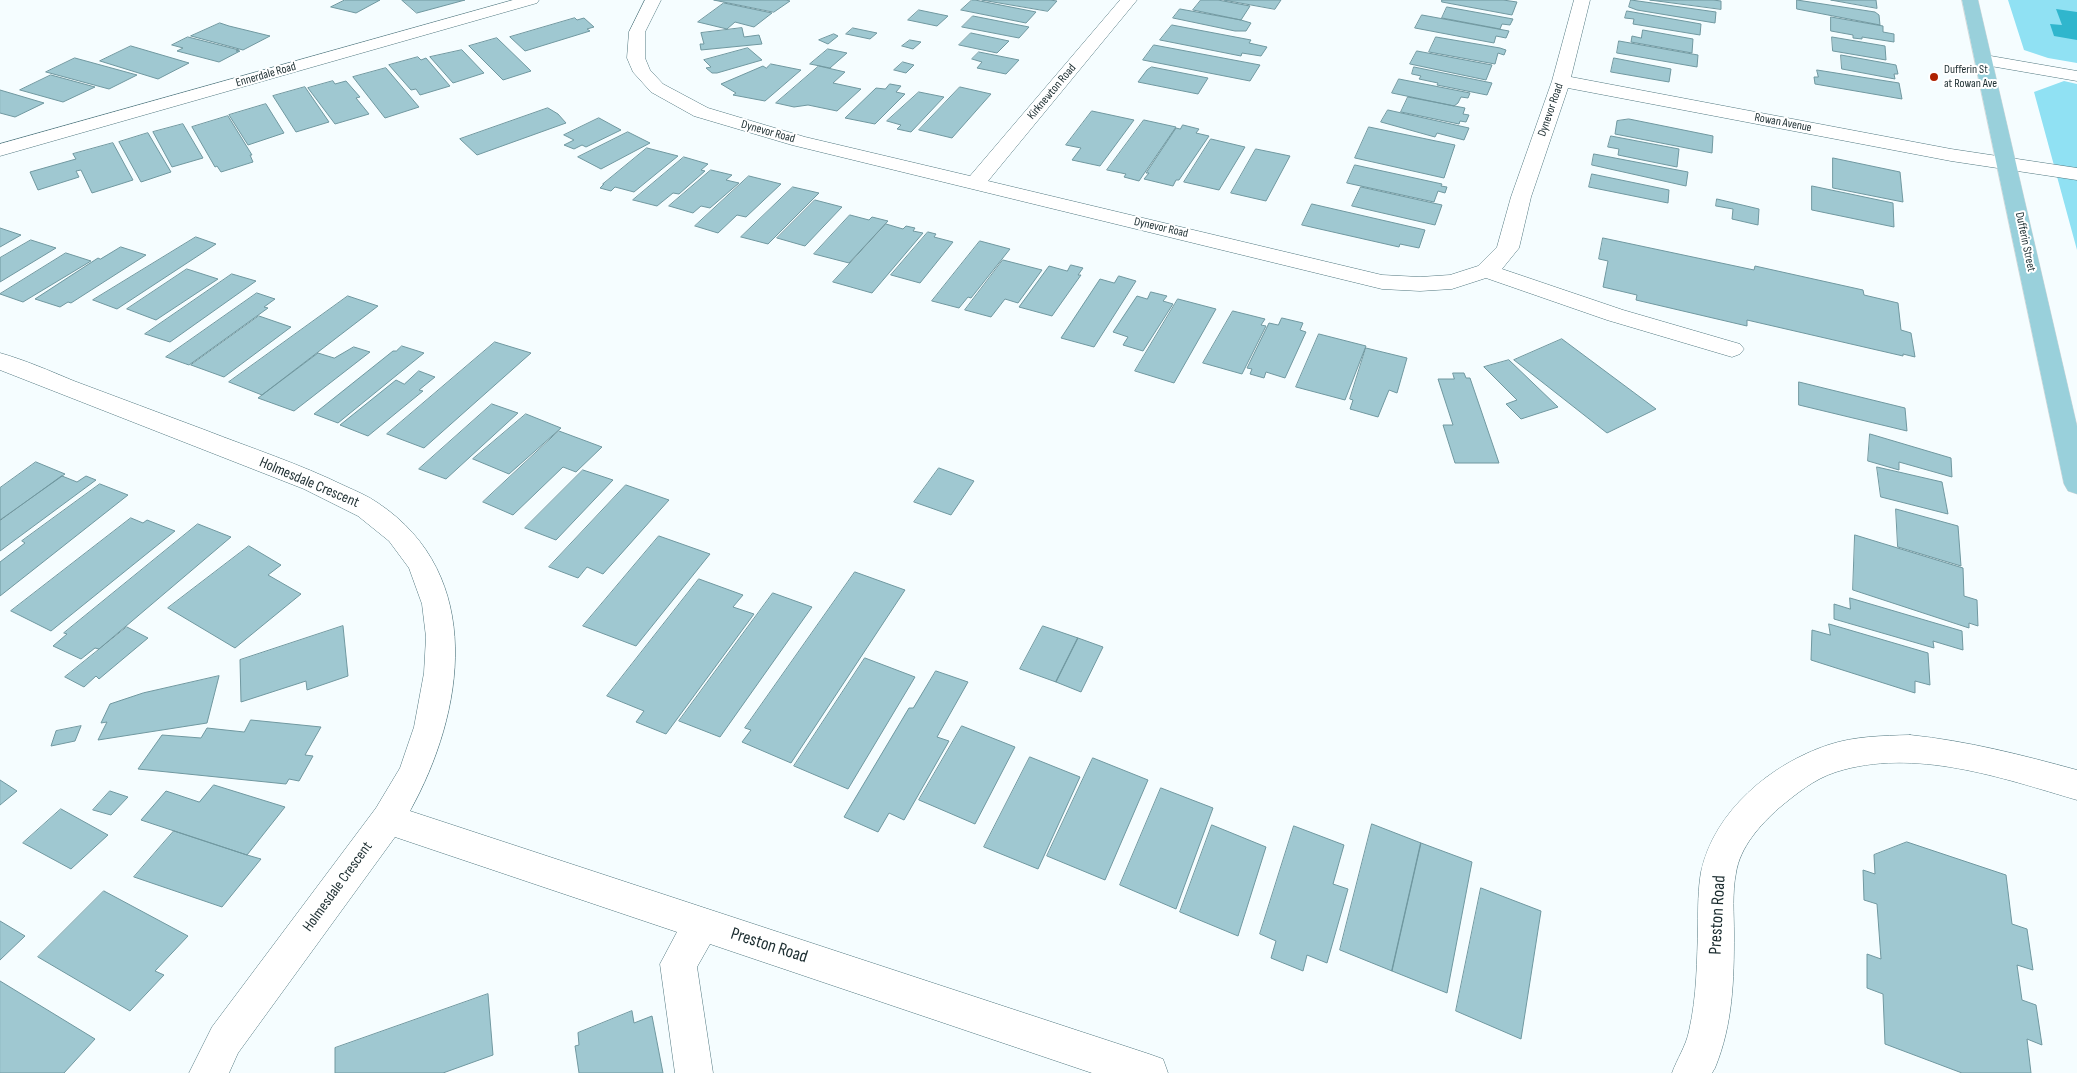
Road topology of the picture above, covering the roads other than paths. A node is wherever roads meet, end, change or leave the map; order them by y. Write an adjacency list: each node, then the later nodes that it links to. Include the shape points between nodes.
1 (531, 0): 9 (street, Ennerdale Road)
2 (653, 0): 12 (street, Dynevor Road, via 636,32 636,58 642,72 657,88 678,101 702,112 774,134)
3 (1129, 0): 12 (street, Kirknewton Road)
4 (1582, 0): 8 (street, Dynevor Road)
5 (1970, 0): 6 (main road, Dufferin Street)
6 (1985, 60): 7 (street); 10 (main road, Dufferin Street)
7 (2077, 76)
8 (1561, 81): 10 (street, Rowan Avenue); 13 (street, Dynevor Road, via 1521,197 1508,248)
9 (0, 150)
10 (2006, 164): 11 (street, Rowan Avenue); 16 (main road, Dufferin Street)
11 (2077, 174)
12 (974, 184): 13 (street, Dynevor Road, via 1382,282 1452,282)
13 (1486, 271): 14 (street, via 1616,315)
14 (1732, 349)
15 (0, 361): 18 (street, Holmesdale Crescent, via 331,489 368,509 399,534 422,564 436,604 441,638 430,727 414,773)
16 (2077, 484)
17 (2077, 785): 23 (street, Preston Road, via 1950,753 1898,748 1857,751 1826,759 1775,787 1736,830 1724,856 1717,882 1712,1012 1699,1062)
18 (388, 819): 19 (street, Preston Road); 20 (street, Holmesdale Crescent, via 225,1040)
19 (702, 924): 21 (street, via 678,964); 22 (street, Preston Road)
20 (208, 1073)
21 (694, 1073)
22 (1149, 1073)
23 (1691, 1073)

